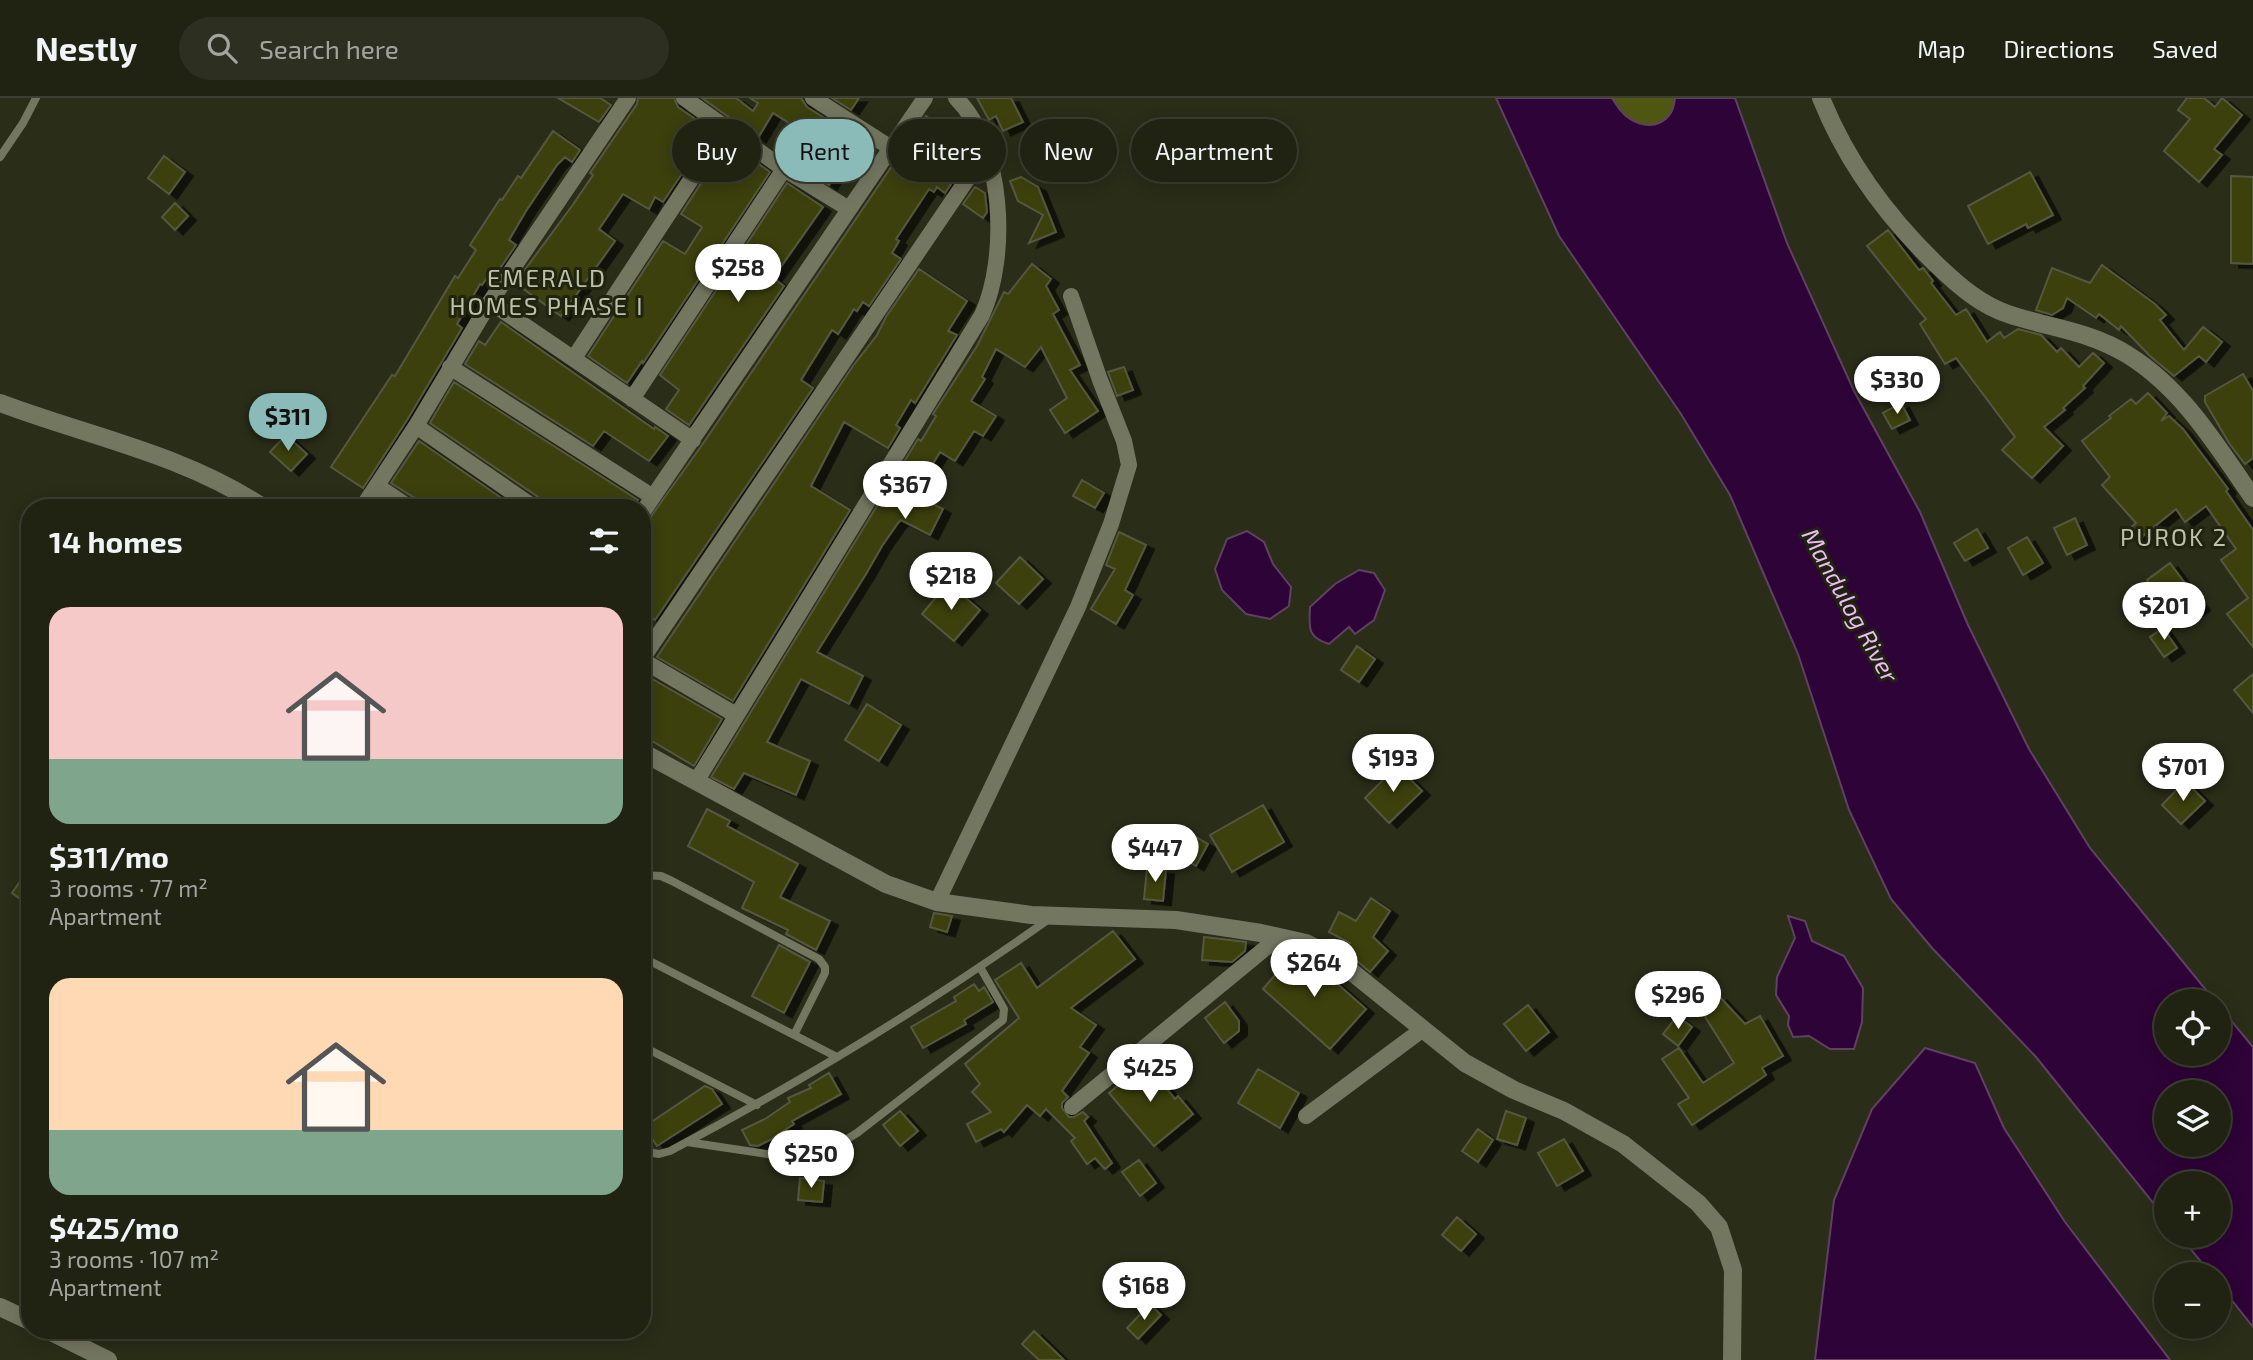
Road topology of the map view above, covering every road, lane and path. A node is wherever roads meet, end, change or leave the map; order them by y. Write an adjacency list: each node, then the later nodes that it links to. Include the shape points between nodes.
1 (36, 98): 14 (lane)
2 (628, 98): 23 (street)
3 (684, 98): 8 (street)
4 (813, 98): 11 (street)
5 (925, 98): 9 (street)
6 (956, 98): 10 (street)
7 (1821, 98): 32 (street, via 1846,151 1882,206 1954,282 1980,302 2007,314 2095,338 2136,360 2175,393)
8 (716, 119)
9 (911, 119)
10 (973, 119)
11 (888, 146)
12 (888, 152): 21 (street)
13 (761, 153): 15 (street)
14 (0, 157)
15 (775, 163)
16 (689, 182): 24 (street)
17 (776, 182): 26 (street)
18 (804, 182): 21 (street)
19 (965, 182): 38 (street)
20 (995, 182): 40 (street, via 996,268 982,315)
21 (849, 209): 29 (street)
22 (1071, 296): 44 (street, via 1129,465 1078,607)
23 (490, 302): 24 (street); 25 (street)
24 (574, 358): 26 (street)
25 (450, 367): 28 (street); 31 (street)
26 (632, 399): 29 (street)
27 (0, 402): 33 (street, via 178,462)
28 (416, 426): 30 (street); 36 (street)
29 (693, 440): 31 (street)
30 (377, 486): 34 (street); 35 (street)
31 (653, 496): 37 (street)
32 (2253, 498)
33 (251, 499)
34 (368, 499)
35 (396, 499)
36 (522, 499)
37 (651, 499)
38 (651, 646)
39 (651, 664): 40 (street)
40 (736, 715): 42 (street)
41 (651, 757): 42 (street)
42 (697, 780): 44 (street, via 886,884)
43 (651, 875): 50 (lane, via 672,881 823,963 825,973)
44 (937, 902): 45 (street)
45 (1052, 917): 46 (street, via 1176,920); 48 (lane)
46 (1279, 937): 49 (street, via 1332,956); 54 (street)
47 (651, 962): 50 (lane)
48 (980, 967): 52 (lane); 56 (lane, via 1004,1009 1001,1023 824,1154 794,1158)
49 (1423, 1029): 55 (street); 62 (street, via 1465,1063 1623,1144 1698,1203 1719,1227 1733,1270)
50 (794, 1035): 52 (lane)
51 (651, 1051): 53 (lane)
52 (837, 1057): 53 (lane)
53 (757, 1105): 56 (lane)
54 (1072, 1107)
55 (1306, 1116)
56 (687, 1142): 57 (lane, via 670,1151)
57 (651, 1153)
58 (0, 1307): 59 (street)
59 (21, 1317)
60 (65, 1339): 61 (street)
61 (108, 1360)
62 (1732, 1360)

